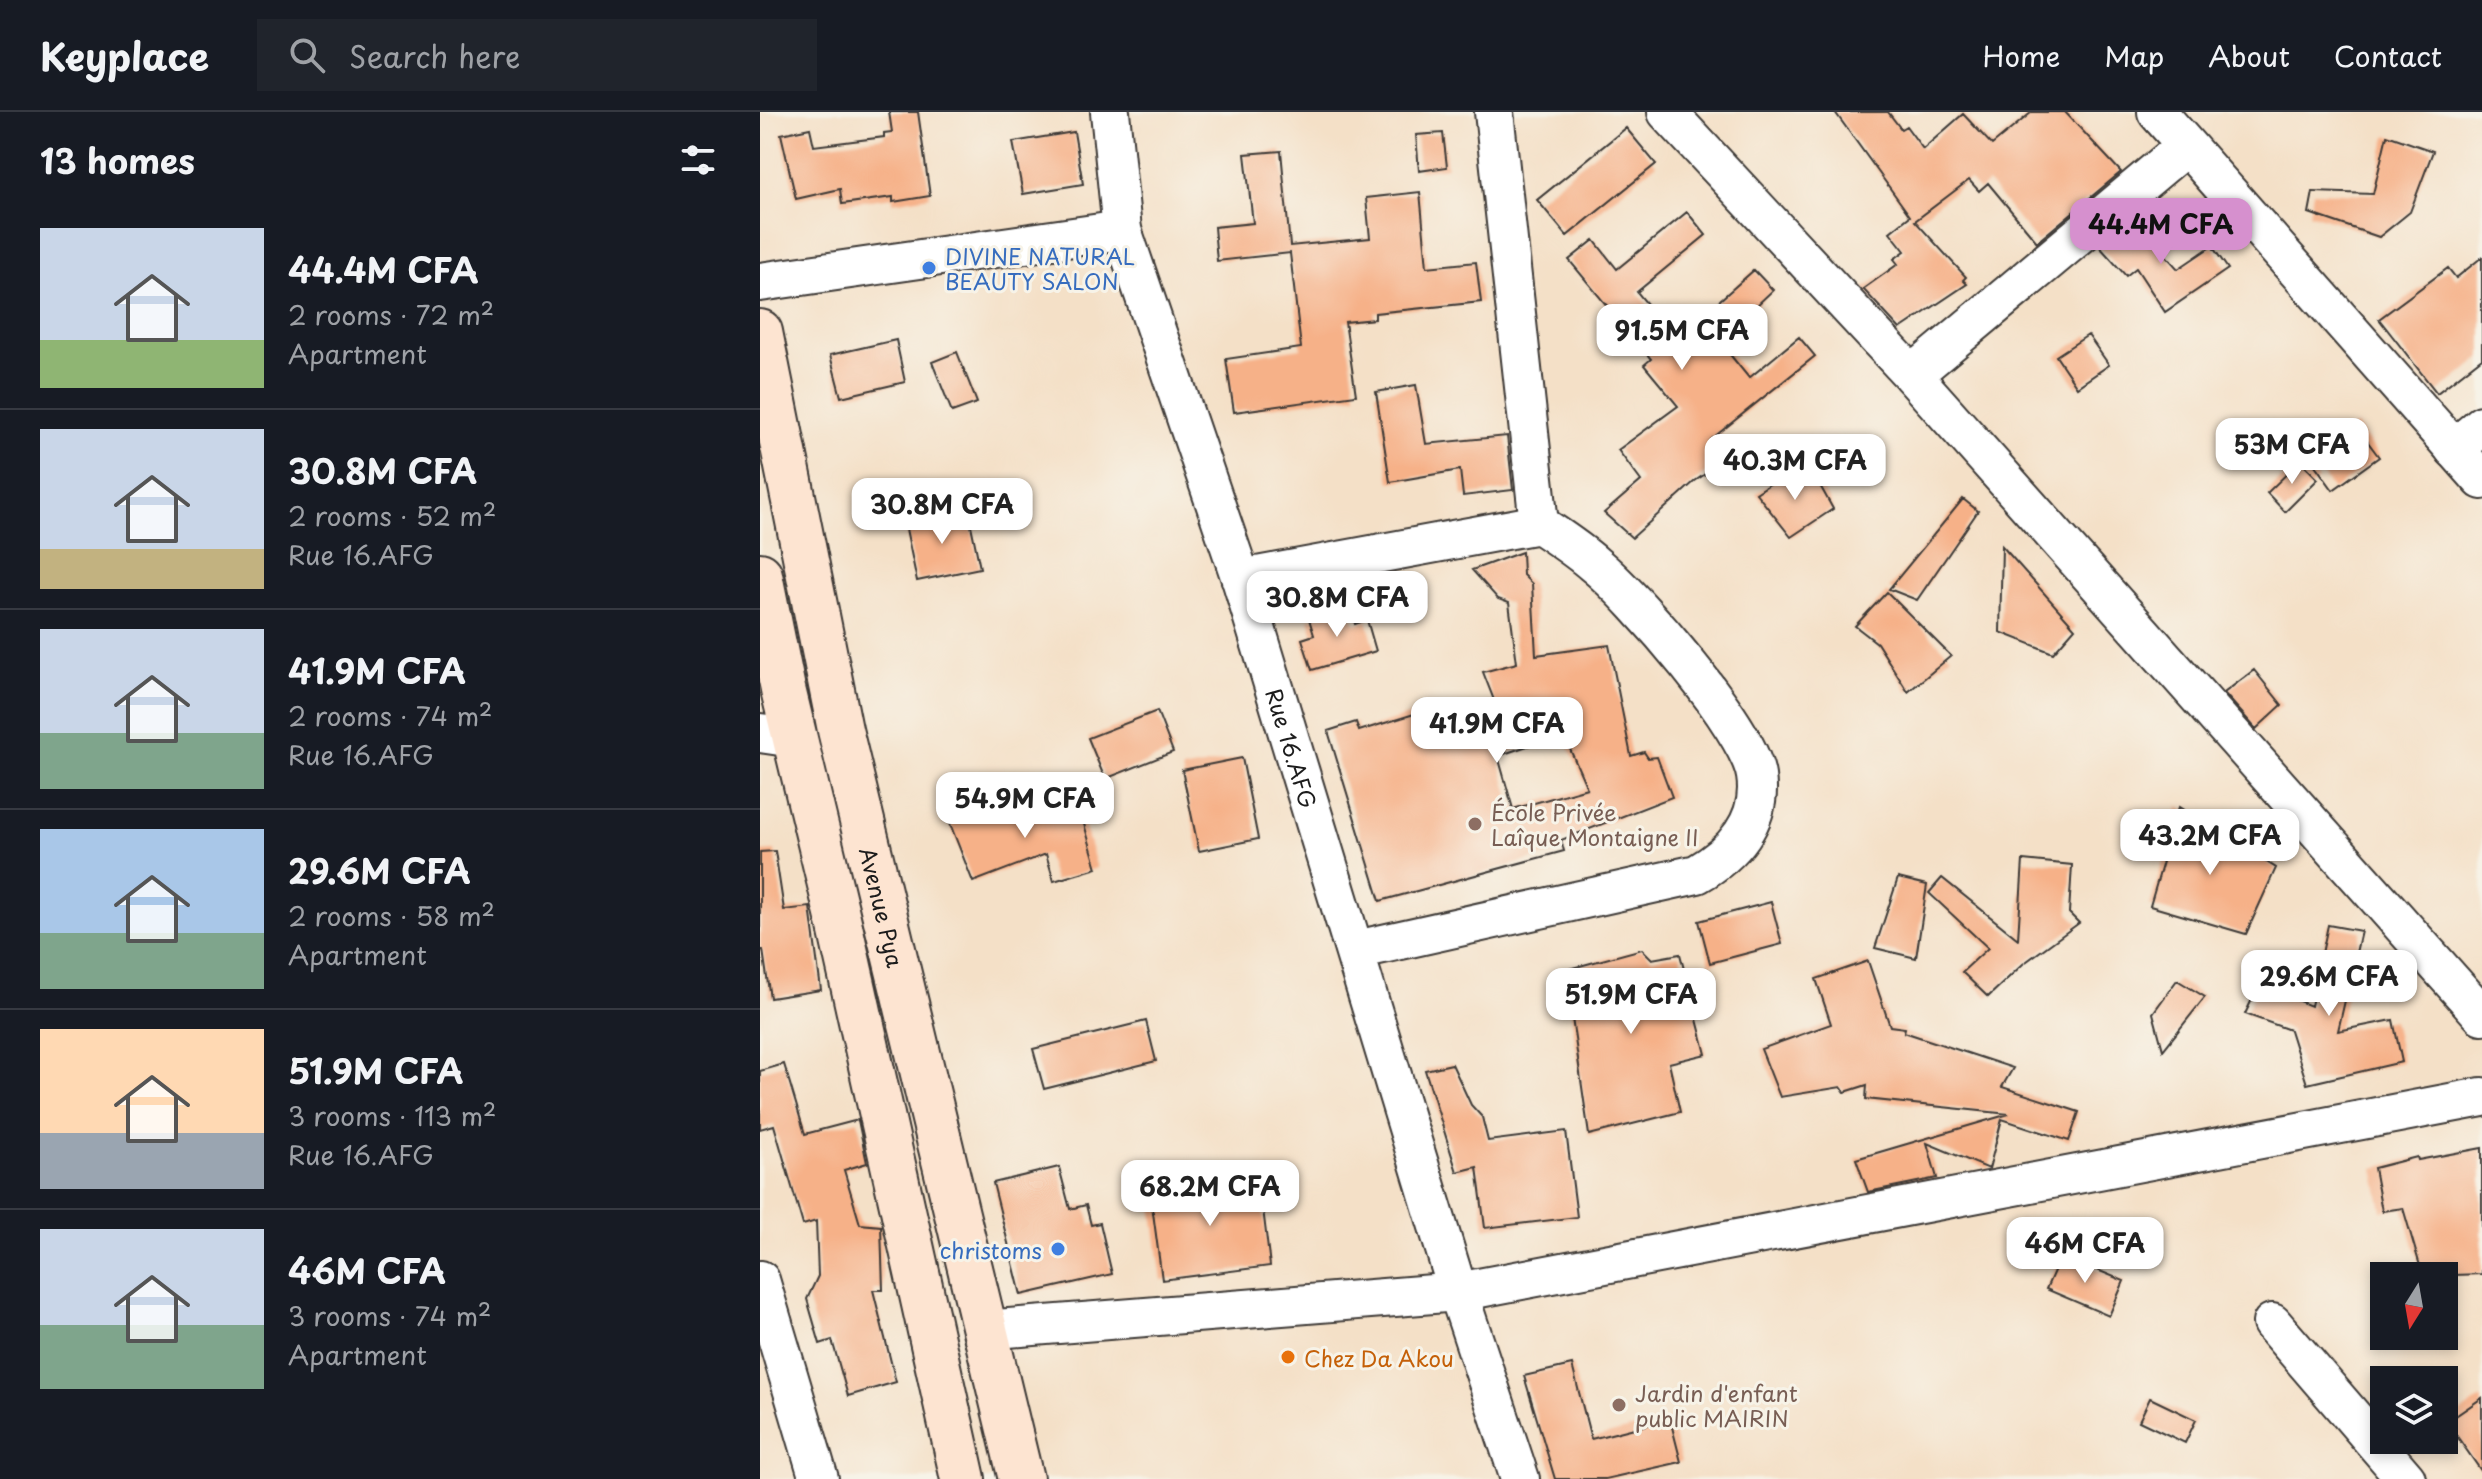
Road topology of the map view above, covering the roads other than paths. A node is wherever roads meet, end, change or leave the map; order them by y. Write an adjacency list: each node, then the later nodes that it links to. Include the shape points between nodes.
1 (1110, 112): 6 (street, Rue 16.AFG)
2 (1494, 112): 12 (street)
3 (1667, 112): 9 (street)
4 (2157, 112): 5 (street)
5 (2186, 146): 9 (street); 10 (street)
6 (1122, 230): 7 (street); 14 (street, Rue 16.AFG)
7 (760, 282)
8 (760, 332): 15 (main road, Avenue Pya)
9 (1912, 375): 18 (street)
10 (2468, 437): 11 (street)
11 (2482, 480)
12 (1539, 524): 14 (street); 17 (street, via 1596,565 1691,668 1750,750 1757,779 1754,809 1742,837 1723,859 1697,874)
13 (760, 575): 16 (main road, Avenue Pya)
14 (1241, 579): 17 (street, Rue 16.AFG)
15 (840, 730): 16 (main road); 23 (main road, Avenue Pya)
16 (777, 735): 25 (main road, Avenue Pya, via 842,937)
17 (1356, 950): 21 (street, Rue 16.AFG)
18 (2482, 1015)
19 (2482, 1097): 21 (street)
20 (760, 1280): 24 (street)
21 (1458, 1292): 23 (street); 27 (street, Rue 16.AFG)
22 (2272, 1323): 28 (street)
23 (983, 1330): 26 (main road, Avenue Pya)
24 (819, 1479)
25 (963, 1479)
26 (1021, 1479)
27 (1520, 1479)
28 (2406, 1479)

